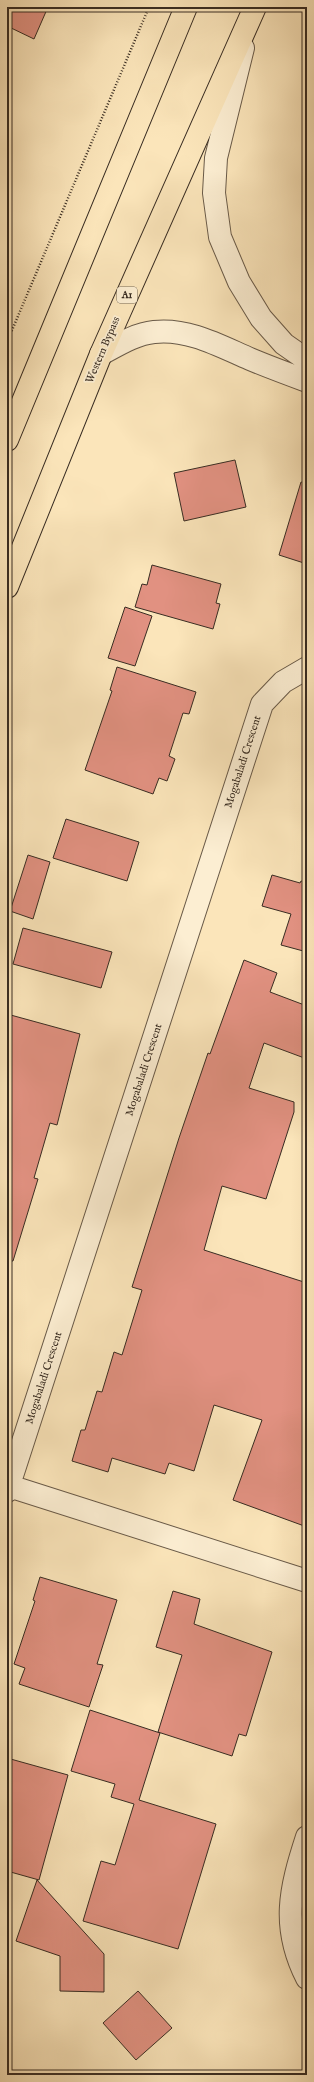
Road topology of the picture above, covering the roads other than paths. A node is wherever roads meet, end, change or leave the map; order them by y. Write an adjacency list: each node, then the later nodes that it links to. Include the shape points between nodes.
1 (186, 7): 6 (highway)
2 (252, 13): 3 (highway, Western Bypass / A1); 4 (street, via 216,158 214,193 220,237 240,282 261,318 284,344)
3 (101, 354): 5 (street, via 135,336 155,332 180,333 208,340); 7 (highway, Western Bypass / A1)
4 (307, 360)
5 (307, 381)
6 (7, 440)
7 (7, 587)
8 (307, 668): 9 (street, Mogabaladi Crescent, via 283,682 262,704)
9 (8, 1489): 10 (street)
10 (307, 1581)
11 (307, 1837): 12 (street, via 295,1876 290,1917 294,1948)
12 (307, 1978)

